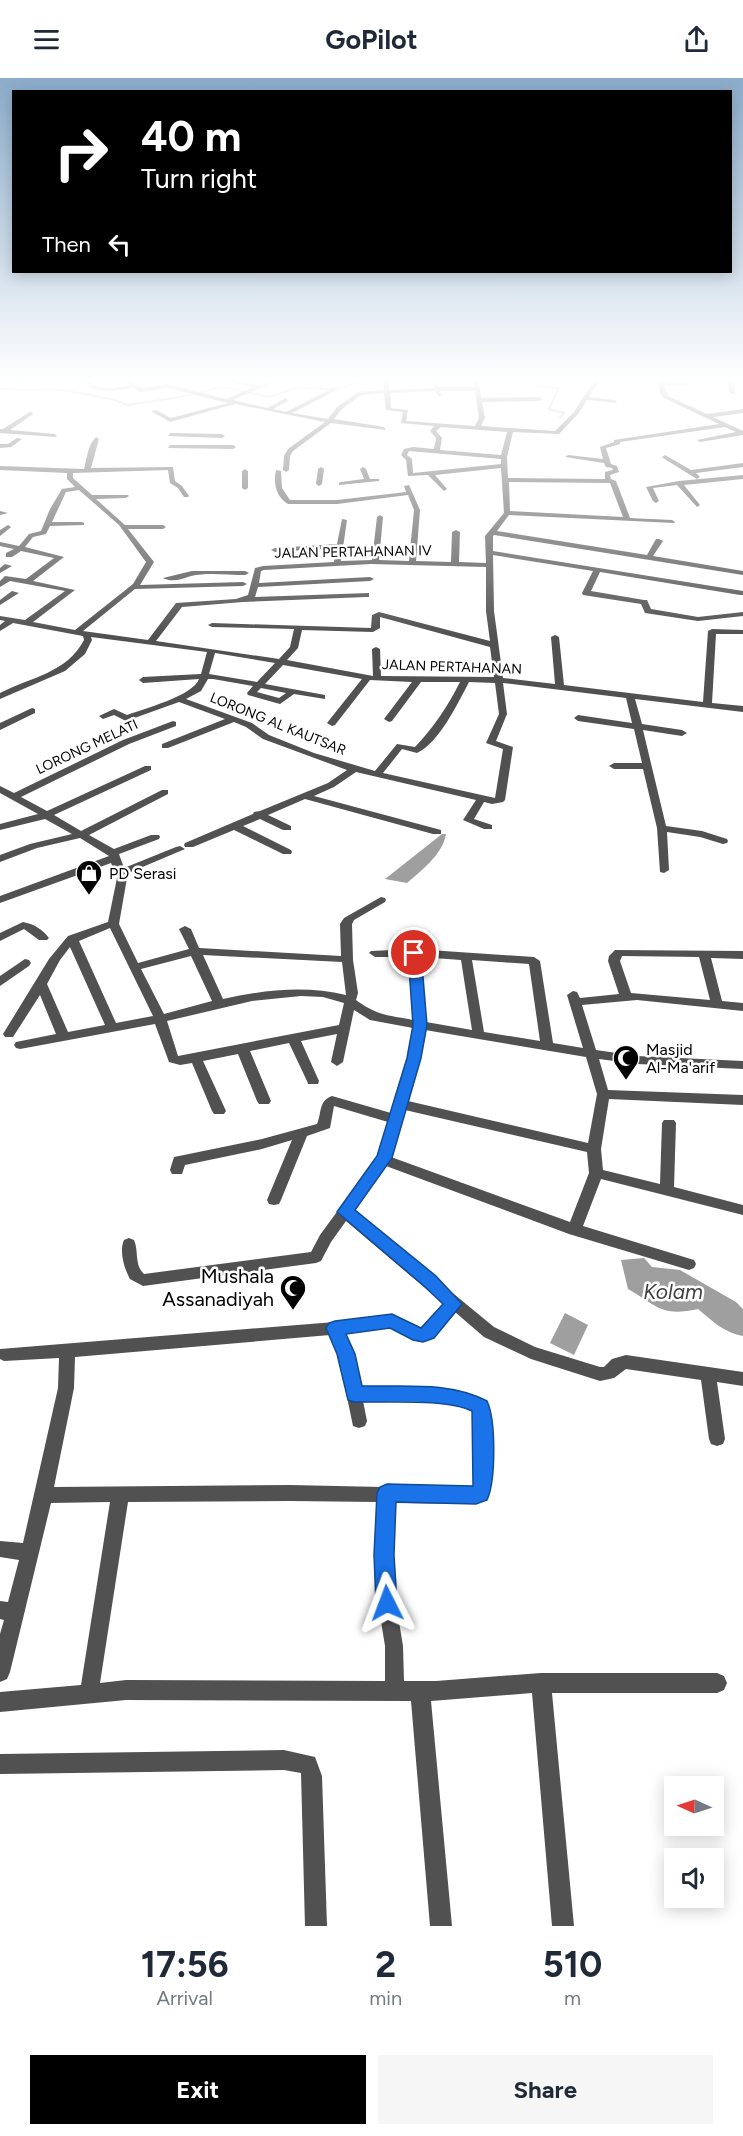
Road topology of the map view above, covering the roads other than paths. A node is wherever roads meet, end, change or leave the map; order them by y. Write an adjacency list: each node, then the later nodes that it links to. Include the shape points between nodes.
1 (89, 463): 13 (street)
2 (130, 463): 13 (street)
3 (170, 463): 34 (street, via 172,482)
4 (284, 463): 32 (street, via 279,489 288,502 337,502)
5 (410, 463): 18 (street)
6 (607, 463): 23 (street, via 616,472 607,473)
7 (675, 463): 16 (street)
8 (743, 465): 16 (street)
9 (503, 466): 17 (street); 21 (street)
10 (0, 468): 14 (street)
11 (321, 469): 27 (street)
12 (363, 469): 22 (street)
13 (87, 470): 14 (street)
14 (70, 471): 29 (street, via 70,479)
15 (245, 471): 30 (street)
16 (691, 472): 24 (street)
17 (430, 473): 18 (street); 31 (street)
18 (410, 475): 32 (street, via 404,477)
19 (740, 478): 24 (street); 26 (street)
20 (377, 480): 22 (street)
21 (504, 480): 23 (street); 38 (street)
22 (368, 481): 28 (street)
23 (608, 481): 40 (street, via 614,482)
24 (703, 481): 25 (street)
25 (679, 483): 36 (street, via 649,487); 37 (street)
26 (743, 483)
27 (319, 484)
28 (341, 484)
29 (82, 488): 35 (street); 43 (street, via 64,490)
30 (245, 488)
31 (444, 489)
32 (410, 493): 60 (street, via 417,508)
33 (126, 496): 35 (street)
34 (186, 496)
35 (92, 497): 46 (street)
36 (656, 501)
37 (697, 505)
38 (507, 513): 40 (street); 49 (street)
39 (380, 517): 59 (street)
40 (627, 519): 42 (street)
41 (344, 520): 53 (street)
42 (672, 522)
43 (48, 524): 44 (street); 54 (street, via 44,533 31,535)
44 (82, 524)
45 (8, 527): 50 (street)
46 (124, 527): 47 (street); 68 (street, via 150,562)
47 (163, 527)
48 (456, 532): 62 (street)
49 (491, 532): 56 (street); 58 (street)
50 (0, 534)
51 (659, 541): 58 (street)
52 (0, 544): 54 (street)
53 (340, 546): 55 (street); 61 (street)
54 (21, 548): 57 (street); 70 (street, via 60,557)
55 (275, 550)
56 (488, 552): 63 (street); 64 (street)
57 (9, 555)
58 (649, 557): 66 (street)
59 (375, 562): 60 (street, JALAN PERTAHANAN IV); 61 (street, JALAN PERTAHANAN IV)
60 (412, 563): 62 (street, JALAN PERTAHANAN IV)
61 (338, 564): 73 (street, JALAN PERTAHANAN IV, via 263,568 258,570)
62 (455, 564): 63 (street, JALAN PERTAHANAN IV)
63 (488, 565): 90 (street)
64 (597, 571): 79 (street, via 741,590); 79 (street, via 586,593 644,602 648,610 692,618)
65 (245, 573): 68 (street)
66 (743, 573)
67 (4, 578): 70 (street); 72 (street)
68 (142, 578): 74 (street)
69 (370, 579): 73 (street)
70 (28, 581): 82 (street, via 71,590)
71 (243, 584): 74 (street)
72 (0, 585)
73 (255, 585): 77 (street, JALAN PERTAHANAN IV, via 252,596)
74 (134, 587): 87 (street, via 95,615)
75 (15, 593): 78 (street)
76 (366, 595): 77 (street)
77 (245, 600): 89 (street, via 179,605)
78 (0, 603)
79 (743, 614)
80 (0, 618): 81 (street, JALAN PERTAHANAN)
81 (12, 620): 82 (street, JALAN PERTAHANAN); 85 (street)
82 (26, 623): 87 (street, JALAN PERTAHANAN)
83 (212, 626): 84 (street)
84 (298, 627): 90 (street, via 375,630 379,614); 93 (street, via 294,648)
85 (0, 629)
86 (743, 632): 106 (street, via 712,631)
87 (81, 633): 89 (street, JALAN PERTAHANAN); 103 (street, via 88,639 75,660)
88 (555, 637): 101 (street)
89 (151, 641): 92 (street, JALAN PERTAHANAN)
90 (494, 645): 99 (street)
91 (376, 649): 95 (street)
92 (212, 650): 93 (street, JALAN PERTAHANAN); 94 (street, LORONG AL KAUTSAR)
93 (281, 663): 95 (street, JALAN PERTAHANAN); 100 (street)
94 (203, 677): 96 (street); 100 (street); 105 (street, LORONG AL KAUTSAR, via 198,689)
95 (372, 678): 97 (street, JALAN PERTAHANAN); 113 (street)
96 (143, 680)
97 (418, 680): 98 (street, JALAN PERTAHANAN); 112 (street)
98 (466, 680): 99 (street, JALAN PERTAHANAN); 123 (street, via 449,715 432,735 417,750 400,746)
99 (499, 680): 101 (street, JALAN PERTAHANAN); 128 (street, LORONG AL KAUTSAR, via 503,714 491,743 508,747 500,800)
100 (259, 685): 104 (street, via 251,693 280,701 292,692)
101 (560, 687): 102 (street, JALAN PERTAHANAN)
102 (630, 695): 106 (street, JALAN PERTAHANAN); 116 (street)
103 (0, 696)
104 (322, 697)
105 (181, 698): 109 (street, via 128,718 114,712); 111 (street, LORONG AL KAUTSAR)
106 (707, 704): 107 (street, JALAN PERTAHANAN)
107 (743, 709)
108 (32, 711): 115 (street)
109 (103, 716)
110 (578, 718): 116 (street)
111 (234, 719): 118 (street); 122 (street, LORONG AL KAUTSAR, via 266,737)
112 (389, 719)
113 (332, 723)
114 (173, 724): 127 (street, LORONG MELATI, via 126,742)
115 (0, 727)
116 (636, 727): 117 (street); 120 (street)
117 (682, 733)
118 (165, 746)
119 (614, 766): 120 (street)
120 (647, 766): 135 (street)
121 (148, 768): 130 (street)
122 (354, 769): 123 (street, LORONG AL KAUTSAR); 126 (street, via 331,785)
123 (377, 774): 128 (street, LORONG AL KAUTSAR)
124 (0, 789): 127 (street)
125 (165, 792): 137 (street)
126 (304, 796): 129 (street); 136 (street)
127 (14, 797): 130 (street)
128 (482, 798): 133 (street, via 468,820)
129 (258, 814): 131 (street); 134 (street)
130 (46, 815): 132 (street); 137 (street)
131 (234, 825): 140 (street); 144 (street)
132 (0, 827)
133 (488, 827)
134 (286, 828)
135 (662, 828): 139 (street); 143 (street)
136 (437, 832)
137 (81, 835): 141 (street); 142 (street)
138 (155, 837): 141 (street)
139 (723, 841)
140 (287, 852)
141 (114, 856): 144 (street); 145 (street)
142 (0, 859)
143 (664, 870)
144 (120, 873): 147 (street)
145 (0, 900)
146 (381, 900): 164 (street, via 346,924)
147 (113, 924): 151 (street, via 83,931); 160 (street)
148 (185, 929): 152 (street)
149 (0, 938): 150 (street, via 23,925)
150 (43, 938)
151 (72, 938): 162 (street); 170 (street)
152 (195, 951): 158 (street); 160 (street); 165 (street)
153 (375, 953): 154 (street)
154 (414, 953): 157 (street); 169 (street)
155 (704, 954): 156 (street); 163 (street, via 616,953 614,961); 166 (street)
156 (743, 955)
157 (466, 957): 174 (street); 177 (street, via 534,961)
158 (340, 959)
159 (26, 963): 161 (street)
160 (136, 967): 168 (street)
161 (0, 981)
162 (41, 984): 172 (street); 173 (street)
163 (626, 996): 166 (street); 179 (street, via 574,999)
164 (351, 1001): 165 (street, via 316,993); 169 (street, via 366,1014); 171 (street)
165 (219, 1003): 168 (street)
166 (717, 1005): 167 (street)
167 (743, 1007)
168 (160, 1018): 170 (street); 180 (street, via 173,1059)
169 (420, 1025): 174 (street); 187 (street)
170 (112, 1028): 173 (street)
171 (344, 1028): 175 (street); 181 (street)
172 (9, 1034)
173 (63, 1036): 176 (street)
174 (479, 1036): 177 (street)
175 (293, 1038): 178 (street); 183 (street)
176 (20, 1045)
177 (546, 1047): 179 (street)
178 (242, 1048): 180 (street); 186 (street)
179 (592, 1054): 182 (street); 184 (street)
180 (196, 1058): 188 (street)
181 (337, 1062)
182 (743, 1065)
183 (313, 1081)
184 (603, 1094): 185 (street); 192 (street)
185 (743, 1100)
186 (264, 1101)
187 (399, 1104): 189 (street); 192 (street)
188 (219, 1111)
189 (395, 1119): 191 (street, via 332,1101 325,1125); 193 (street)
190 (669, 1123): 196 (street)
191 (302, 1132): 194 (street, via 179,1161); 197 (street)
192 (594, 1149): 195 (street)
193 (383, 1159): 199 (street); 200 (street)
194 (177, 1170)
195 (596, 1173): 196 (street); 200 (street)
196 (667, 1191): 198 (street)
197 (274, 1200)
198 (743, 1210)
199 (345, 1212): 201 (street, via 316,1257 144,1280 132,1273); 203 (street)
200 (574, 1230): 202 (street)
201 (129, 1244)
202 (689, 1264)
203 (453, 1304): 204 (street, via 423,1335 392,1321); 207 (street, via 489,1332 531,1352 592,1372 608,1373 626,1362)
204 (335, 1328): 205 (street); 209 (street, via 346,1354)
205 (67, 1351): 206 (street); 213 (street, via 66,1388)
206 (4, 1354)
207 (708, 1374): 208 (street); 211 (street)
208 (743, 1379)
209 (354, 1394): 210 (street); 212 (street, via 441,1396 476,1402 483,1411 480,1493)
210 (359, 1421)
211 (717, 1439)
212 (387, 1493): 214 (street); 221 (street, via 384,1555)
213 (44, 1495): 214 (street); 216 (street)
214 (120, 1495): 223 (street)
215 (0, 1550): 216 (street)
216 (28, 1552): 217 (street)
217 (7, 1611): 218 (street)
218 (0, 1672)
219 (541, 1683): 220 (street); 222 (street); 228 (street)
220 (717, 1683)
221 (395, 1690): 222 (street); 223 (street, via 126,1690)
222 (420, 1690): 227 (street)
223 (89, 1694): 224 (street)
224 (0, 1702)
225 (0, 1764): 226 (street, via 284,1760 308,1764)
226 (316, 1926)
227 (441, 1926)
228 (563, 1926)

